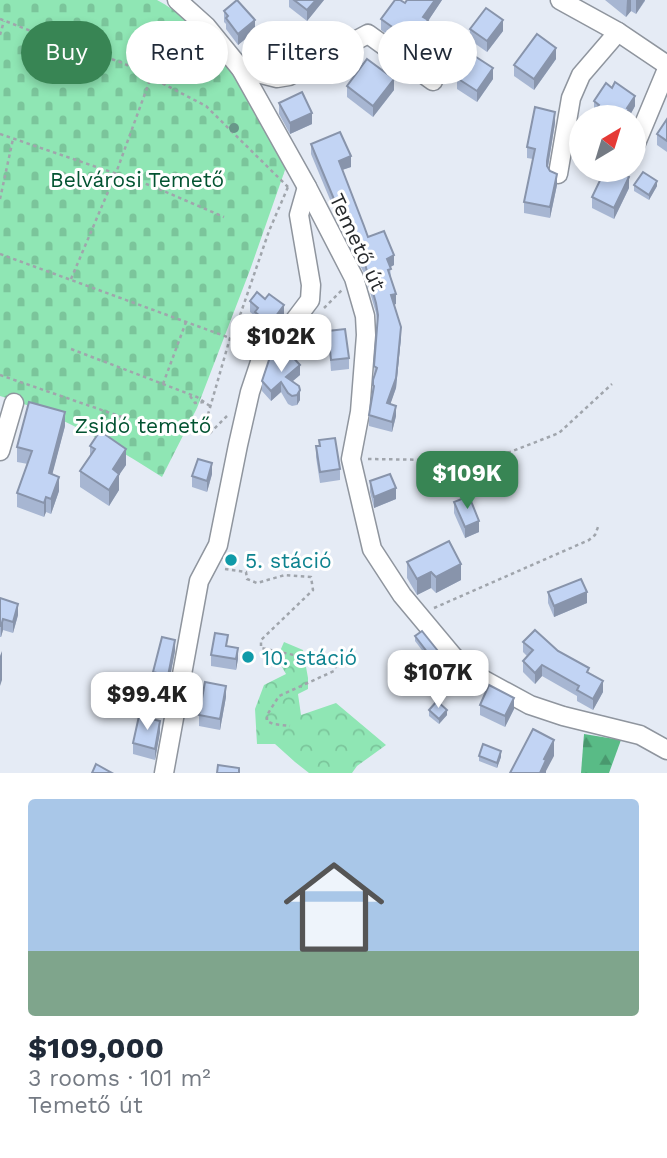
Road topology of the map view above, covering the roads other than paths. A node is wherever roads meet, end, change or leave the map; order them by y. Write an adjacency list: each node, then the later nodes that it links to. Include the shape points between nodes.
1 (177, 0): 6 (street, Temető út, via 206,26)
2 (560, 0): 3 (street)
3 (618, 32): 5 (street); 8 (street, via 581,75 570,99)
4 (378, 41): 6 (street, via 368,34 289,76 277,78)
5 (667, 67): 7 (street)
6 (241, 69): 9 (street, Temető út)
7 (646, 119)
8 (558, 174)
9 (307, 187): 12 (street, Temető út, via 354,278 365,316 360,412 351,459 372,549 402,595 473,674 530,705 640,734); 13 (street, via 299,215 310,300 260,362 250,392 218,545 200,581)
10 (14, 403): 11 (street)
11 (0, 451)
12 (667, 750)
13 (164, 773)

